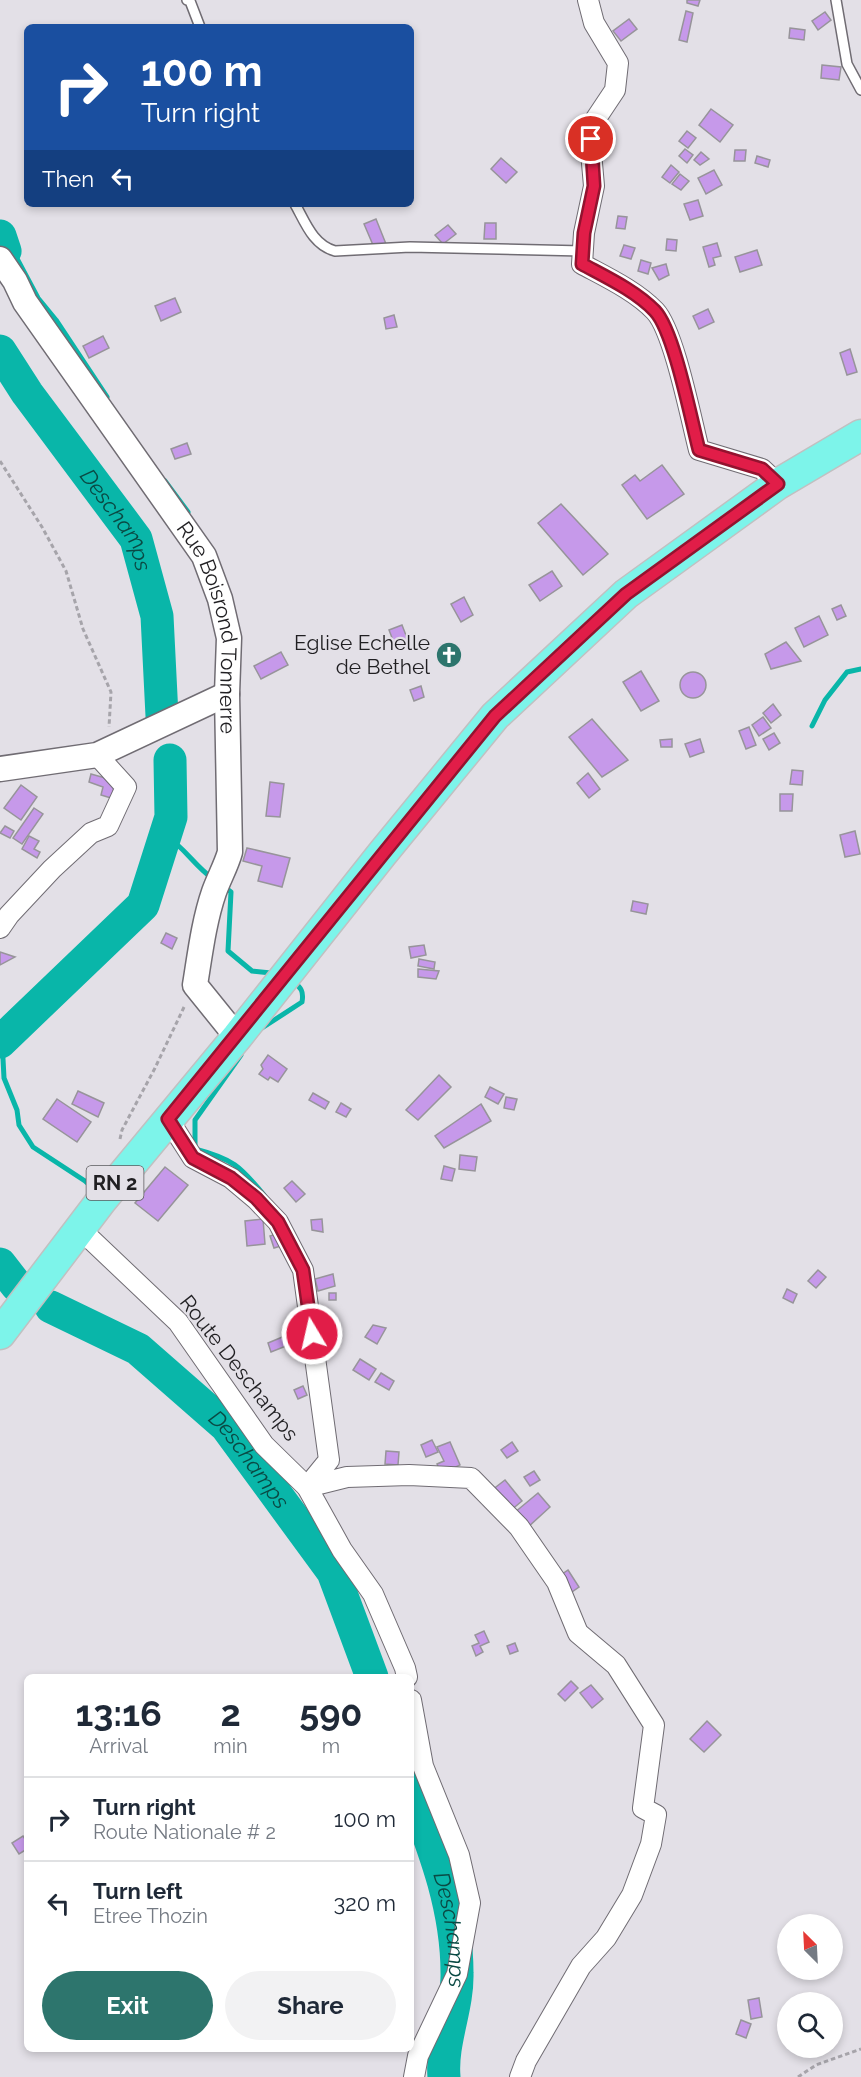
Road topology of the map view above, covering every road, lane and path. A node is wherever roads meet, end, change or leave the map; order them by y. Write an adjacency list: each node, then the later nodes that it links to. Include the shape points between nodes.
1 (187, 0): 4 (lane)
2 (588, 0): 7 (street, via 594,23 618,63 615,90 589,129 594,186)
3 (836, 0): 5 (lane, via 847,64)
4 (199, 24)
5 (861, 90)
6 (297, 207): 7 (lane, via 313,237 324,248 334,250 410,247)
7 (583, 251): 11 (street, via 582,264 656,311 669,334 699,450 762,469)
8 (0, 259): 12 (street, Rue Boisrond Tonnerre, via 204,556 229,638)
9 (861, 435): 11 (main road, RN 2)
10 (0, 461): 13 (path, via 66,571 83,629 111,692)
11 (778, 484): 17 (main road, RN 2, via 626,594 495,716)
12 (227, 694): 13 (street); 16 (street, Rue Boisrond Tonnerre, via 230,852 214,891)
13 (102, 752): 14 (street); 15 (street, via 126,787 108,826 91,833 52,869)
14 (0, 769)
15 (0, 928)
16 (195, 984): 17 (street); 19 (path)
17 (237, 1037): 18 (main road, RN 2)
18 (168, 1119): 20 (main road, RN 2); 22 (street, via 193,1158 231,1178 278,1222 303,1270 330,1460)
19 (119, 1140)
20 (80, 1229): 21 (main road, RN 2); 22 (street, Route Deschamps, via 178,1322 264,1445)
21 (0, 1334)
22 (307, 1487): 23 (street, Route Deschamps, via 342,1550 373,1594); 27 (street, via 347,1477 471,1478 519,1527 557,1582 578,1633 616,1665 654,1725 643,1808 656,1815 651,1844 632,1895 606,1938 581,1966)
23 (406, 1674)
24 (414, 1716): 26 (street, via 423,1766 459,1855 470,1903 458,1974 418,2056)
25 (861, 2049): 28 (path)
26 (414, 2077)
27 (520, 2077)
28 (798, 2077)

